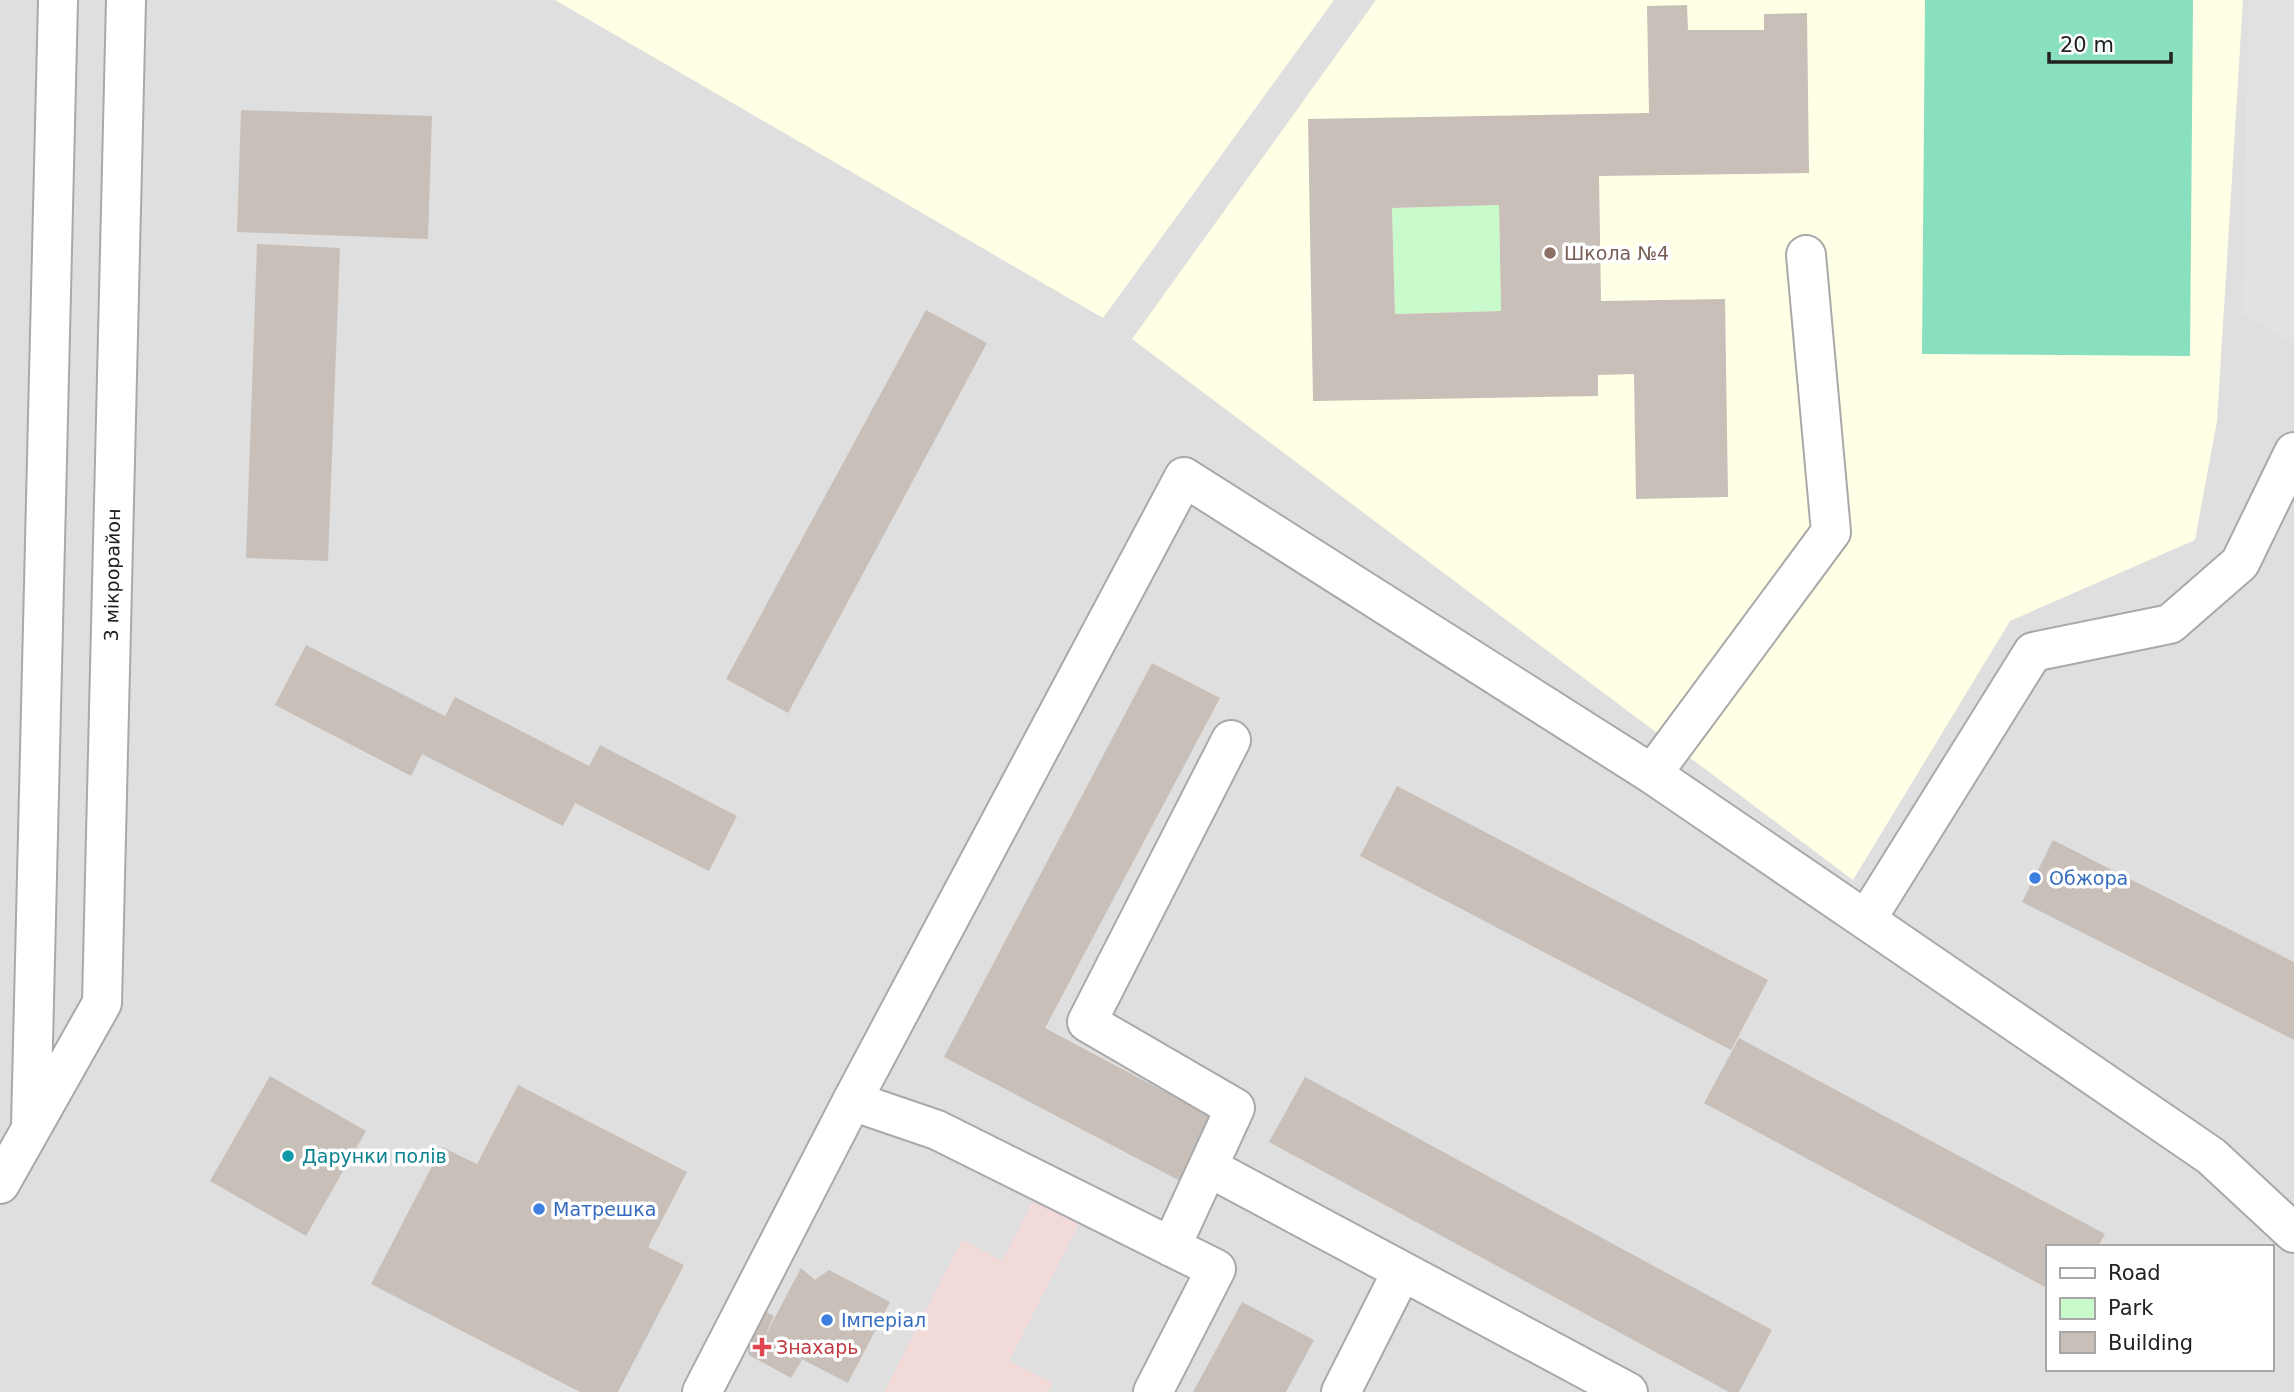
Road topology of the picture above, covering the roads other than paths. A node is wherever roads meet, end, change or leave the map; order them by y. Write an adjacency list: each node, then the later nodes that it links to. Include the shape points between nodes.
1 (58, 0): 9 (street, 3 мікрорайон)
2 (126, 0): 9 (street, 3 мікрорайон, via 102,1003)
3 (1806, 255): 6 (street, via 1831,531)
4 (2294, 452): 7 (street, via 2240,563 2170,624 2033,652)
5 (1231, 740): 10 (street, via 1087,1022 1235,1108)
6 (1652, 774): 7 (street); 8 (street, via 1184,477)
7 (1866, 920): 12 (street, via 2211,1156)
8 (852, 1101): 13 (street, via 937,1130); 15 (street)
9 (30, 1131): 11 (street, 3 мікрорайон)
10 (1208, 1167): 13 (street); 14 (street)
11 (0, 1184)
12 (2294, 1233)
13 (1171, 1247): 16 (street, via 1216,1269)
14 (1402, 1271): 17 (street); 18 (street)
15 (702, 1392)
16 (1153, 1392)
17 (1341, 1392)
18 (1628, 1392)

